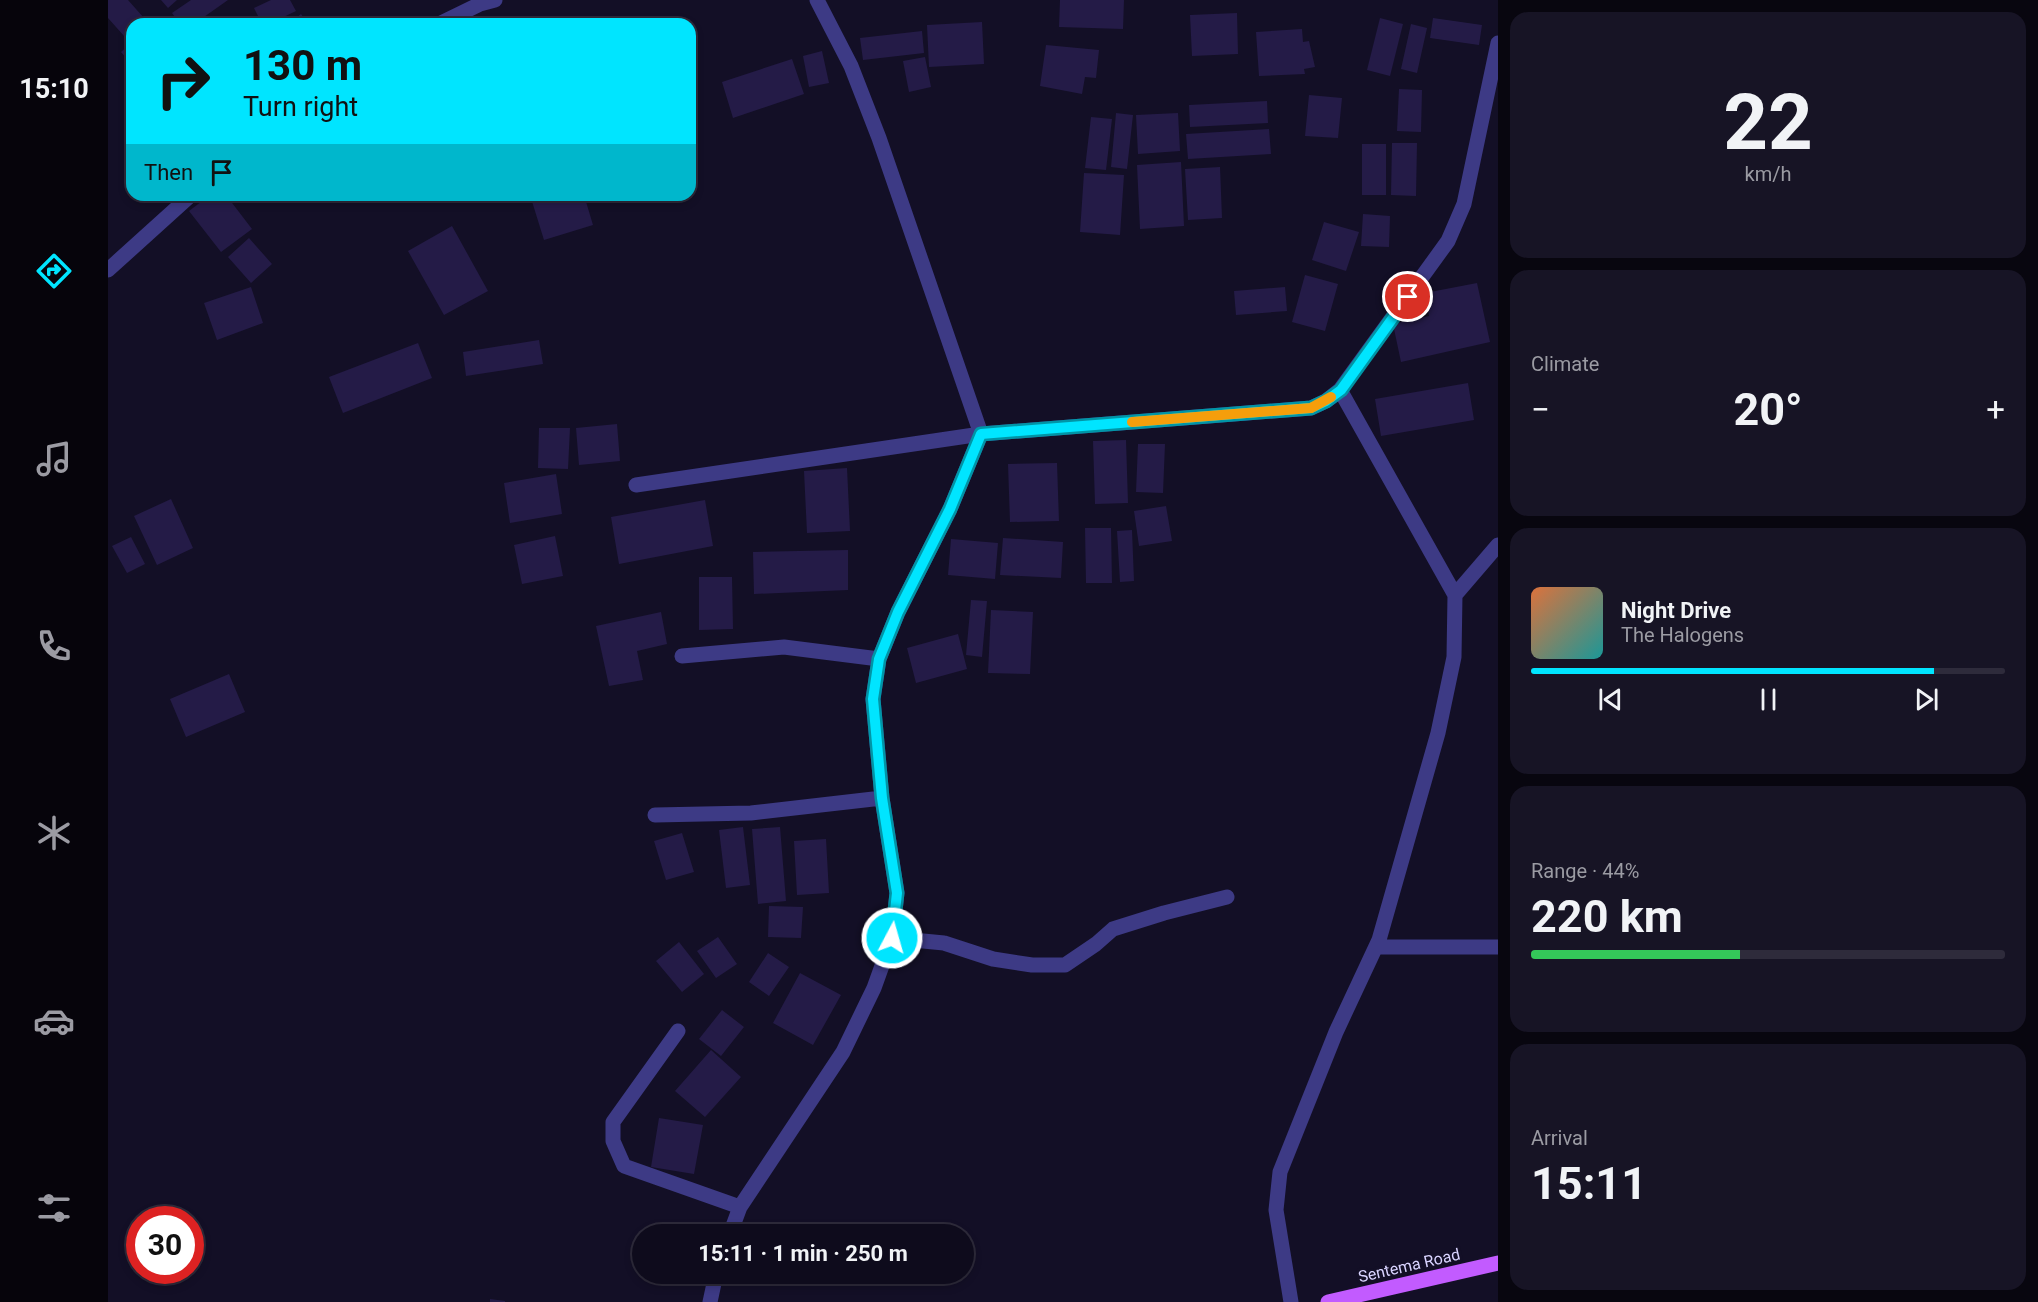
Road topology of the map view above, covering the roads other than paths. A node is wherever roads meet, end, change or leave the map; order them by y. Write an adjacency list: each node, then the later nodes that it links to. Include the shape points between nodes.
1 (495, 0): 3 (street)
2 (817, 0): 8 (street, via 851,66 879,138)
3 (451, 18)
4 (1498, 43): 7 (street, via 1464,204 1448,241)
5 (184, 201): 6 (street)
6 (108, 270)
7 (1341, 390): 8 (street, via 1311,408); 11 (street)
8 (981, 434): 9 (street); 13 (street)
9 (636, 485)
10 (1498, 545): 11 (street)
11 (1455, 595): 18 (street, via 1454,657 1438,733)
12 (682, 656): 13 (street, via 784,647)
13 (879, 659): 14 (street, via 873,699)
14 (882, 798): 15 (street, via 751,813); 17 (street, via 897,893)
15 (655, 815)
16 (1227, 897): 17 (street, via 1113,929 1065,965 993,959 944,943)
17 (892, 938): 21 (street, via 874,988 843,1052)
18 (1376, 947): 19 (street); 26 (street, via 1336,1032 1280,1172 1276,1210)
19 (1498, 947)
20 (678, 1031): 21 (street, via 613,1122 613,1141 624,1166)
21 (740, 1207): 22 (street)
22 (734, 1224)
23 (1498, 1263): 27 (main road, Sentema Road)
24 (714, 1284): 25 (street)
25 (710, 1302)
26 (1291, 1302)
27 (1328, 1302)

